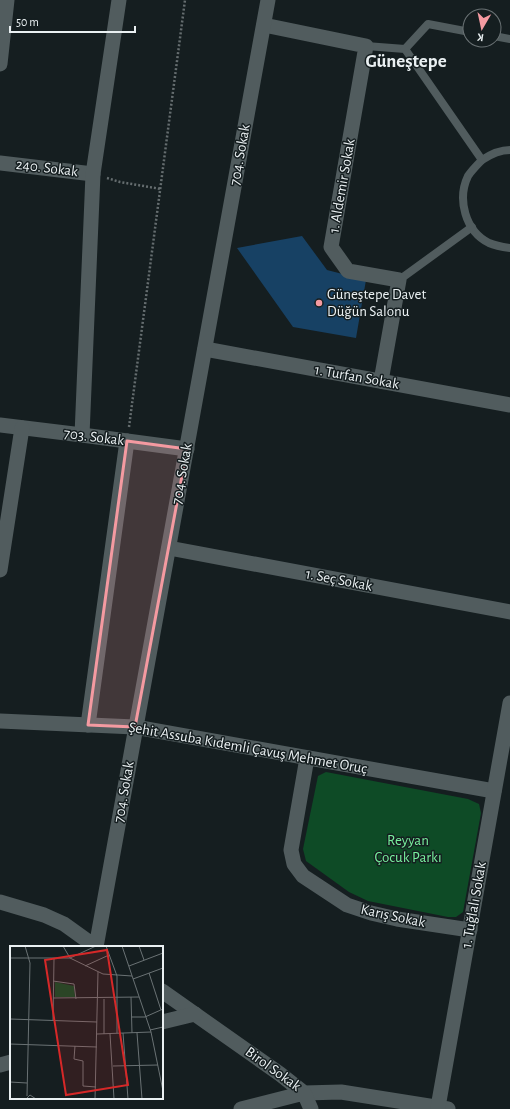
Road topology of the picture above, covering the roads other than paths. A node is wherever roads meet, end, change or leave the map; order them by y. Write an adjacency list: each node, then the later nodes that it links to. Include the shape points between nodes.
1 (7, 0): 8 (street)
2 (119, 0): 12 (street)
3 (268, 0): 4 (street, 704. Sokak)
4 (264, 25): 6 (street); 16 (street, 704. Sokak)
5 (462, 30): 7 (lane, via 428,24)
6 (366, 46): 7 (lane); 15 (street, 1. Aldemir Sokak, via 331,247 348,271)
7 (405, 49): 10 (lane)
8 (0, 64)
9 (510, 150): 10 (lane, via 503,150)
10 (482, 160): 13 (lane, via 468,176 464,189 463,202)
11 (0, 163): 12 (street, 240. Sokak)
12 (93, 174): 21 (street)
13 (472, 227): 14 (lane, via 488,242); 15 (lane)
14 (510, 248)
15 (399, 280): 17 (street)
16 (205, 349): 17 (street, 1. Turfan Sokak); 23 (street, 704. Sokak)
17 (381, 381): 18 (street, 1. Turfan Sokak)
18 (510, 405)
19 (0, 425): 20 (street, 703. Sokak)
20 (22, 428): 21 (street, 703. Sokak); 25 (street)
21 (82, 435): 22 (street, 703. Sokak)
22 (128, 441): 23 (street, 703. Sokak); 29 (street)
23 (187, 449): 24 (street, 704. Sokak)
24 (169, 548): 26 (street, 1. Seç Sokak); 30 (street, 704. Sokak)
25 (0, 570)
26 (510, 612)
27 (510, 703): 32 (street, 1. Tuğlalı Sokak)
28 (0, 721): 29 (street, Şehit Assuba Kıdemli Çavuş Mehmet Oruç)
29 (88, 725): 30 (street, Şehit Assuba Kıdemli Çavuş Mehmet Oruç)
30 (135, 727): 31 (street, Şehit Assuba Kıdemli Çavuş Mehmet Oruç); 36 (street, 704. Sokak)
31 (307, 758): 32 (street, Şehit Assuba Kıdemli Çavuş Mehmet Oruç); 34 (street, Karış Sokak, via 291,850 294,864 303,876 347,905 371,913)
32 (494, 791): 34 (street, 1. Tuğlalı Sokak)
33 (0, 902): 35 (street, via 44,915 64,924)
34 (470, 930): 43 (street, 1. Tuğlalı Sokak)
35 (95, 946)
36 (96, 946)
37 (163, 992): 38 (street, Birol Sokak)
38 (195, 1014): 39 (street); 42 (street, Birol Sokak)
39 (163, 1022)
40 (10, 1062): 41 (street)
41 (0, 1064)
42 (304, 1092): 43 (street, Birol Sokak, via 341,1092); 44 (street); 45 (street)
43 (443, 1108)
44 (241, 1109)
45 (311, 1109)

